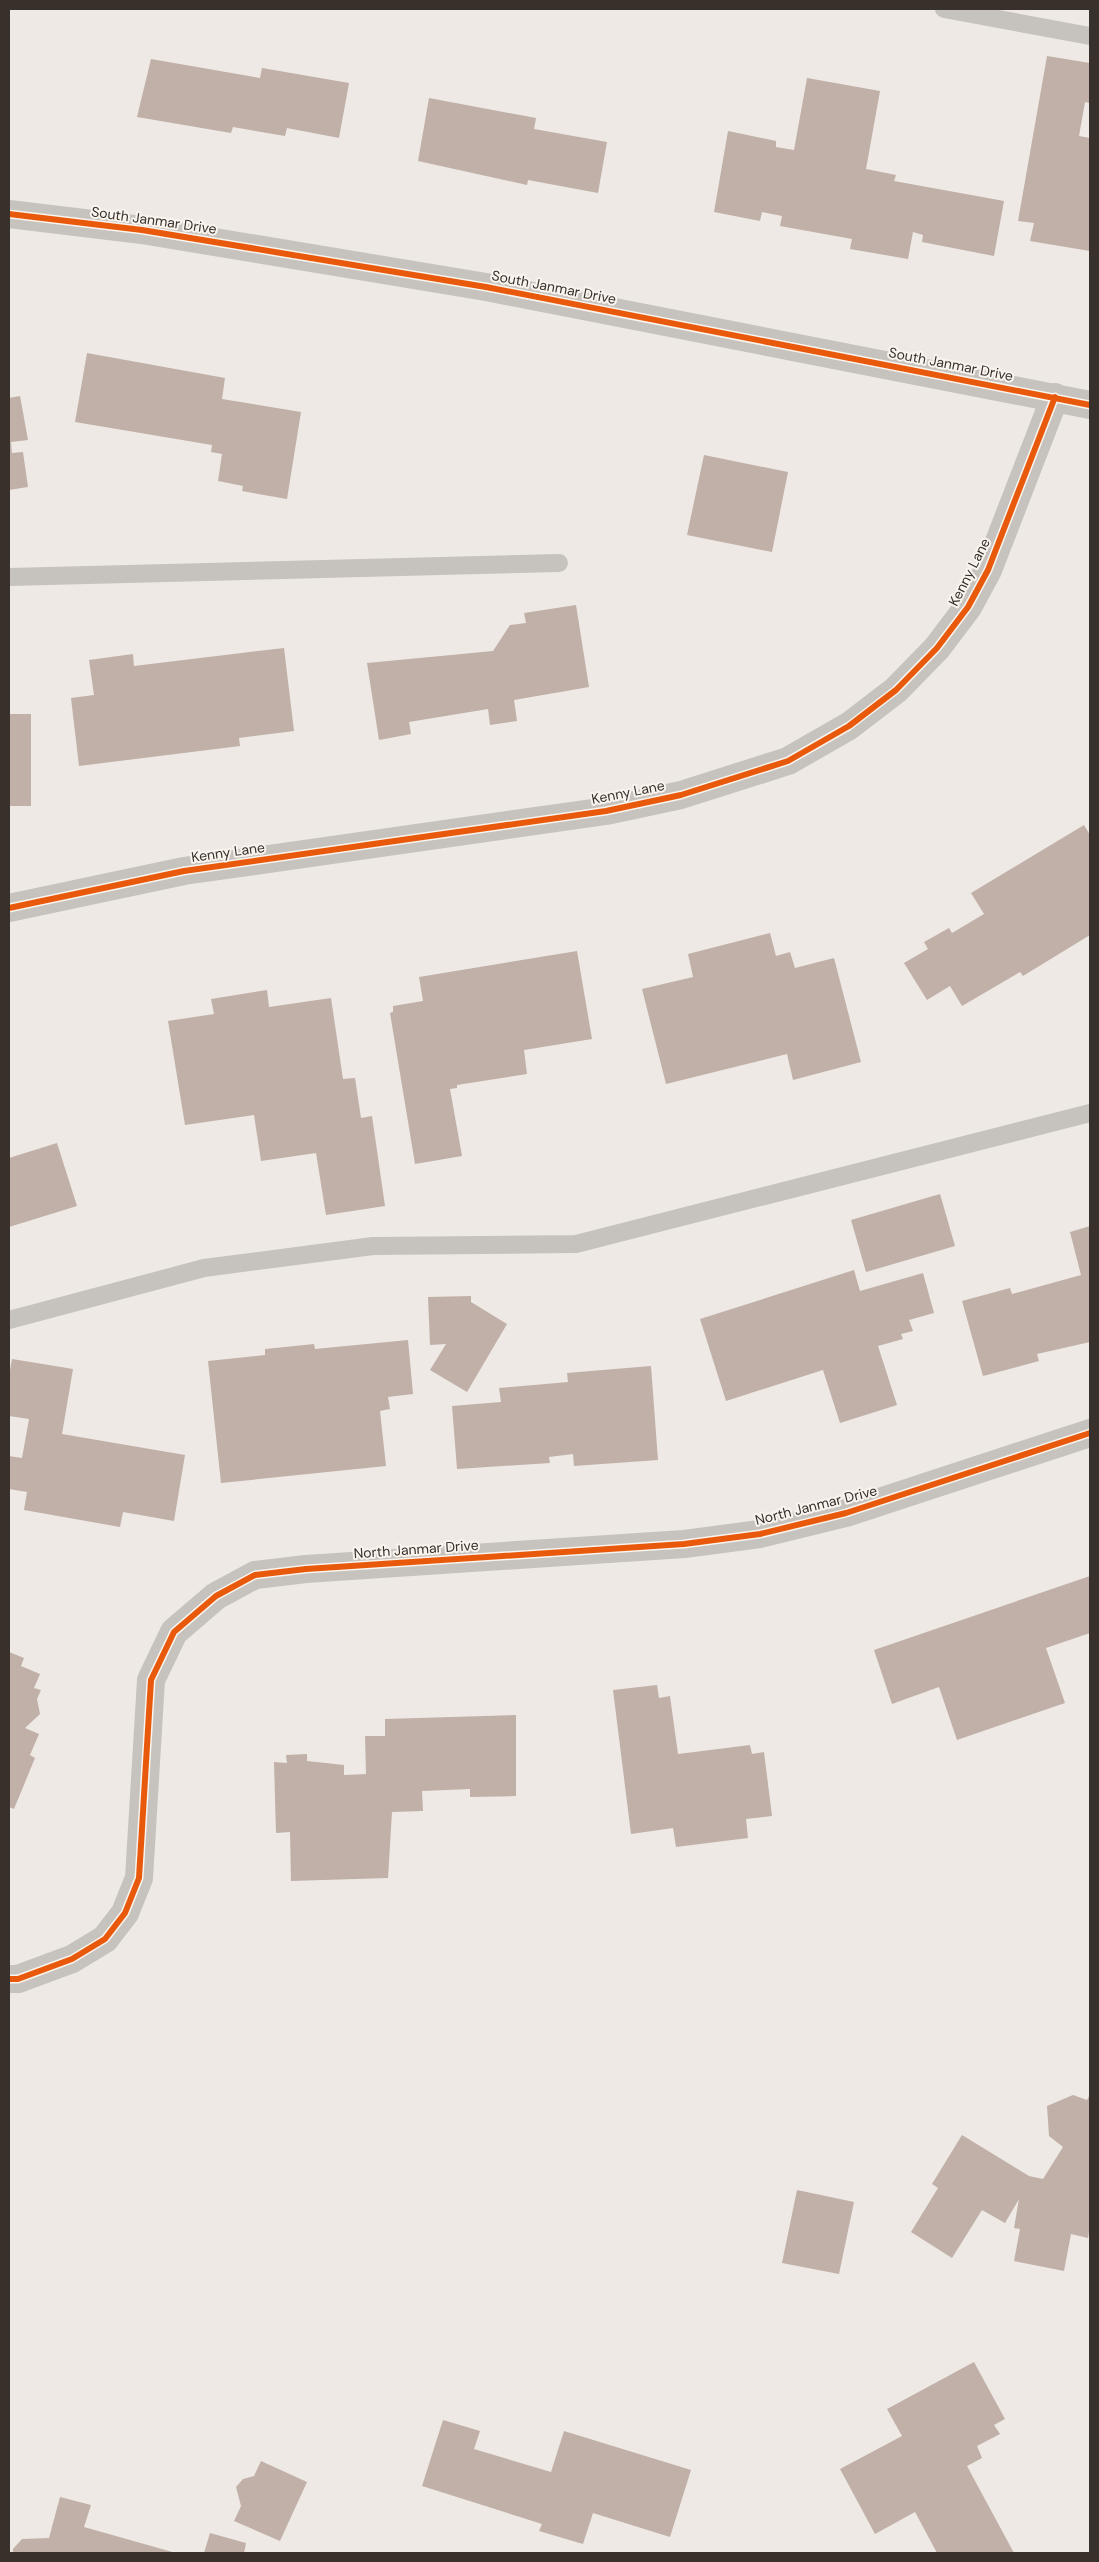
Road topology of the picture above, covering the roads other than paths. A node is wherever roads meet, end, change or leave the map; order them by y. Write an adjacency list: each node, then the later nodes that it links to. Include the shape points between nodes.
1 (944, 9): 2 (lane)
2 (1090, 36)
3 (9, 214): 4 (street, South Janmar Drive, via 142,230 486,286)
4 (1055, 397): 5 (street, South Janmar Drive); 8 (street, Kenny Lane, via 988,570 968,607 937,648 896,690 849,726 788,761 681,795 606,811 184,872)
5 (1090, 405)
6 (559, 562): 7 (lane)
7 (9, 577)
8 (9, 908)
9 (1090, 1113): 10 (lane, via 576,1244 373,1246 204,1268)
10 (9, 1320)
11 (1090, 1433): 12 (street, North Janmar Drive, via 846,1513 760,1534 684,1544 256,1575 216,1596 174,1632 151,1680 139,1878 125,1912 104,1939 72,1959 18,1979)
12 (9, 1979)

